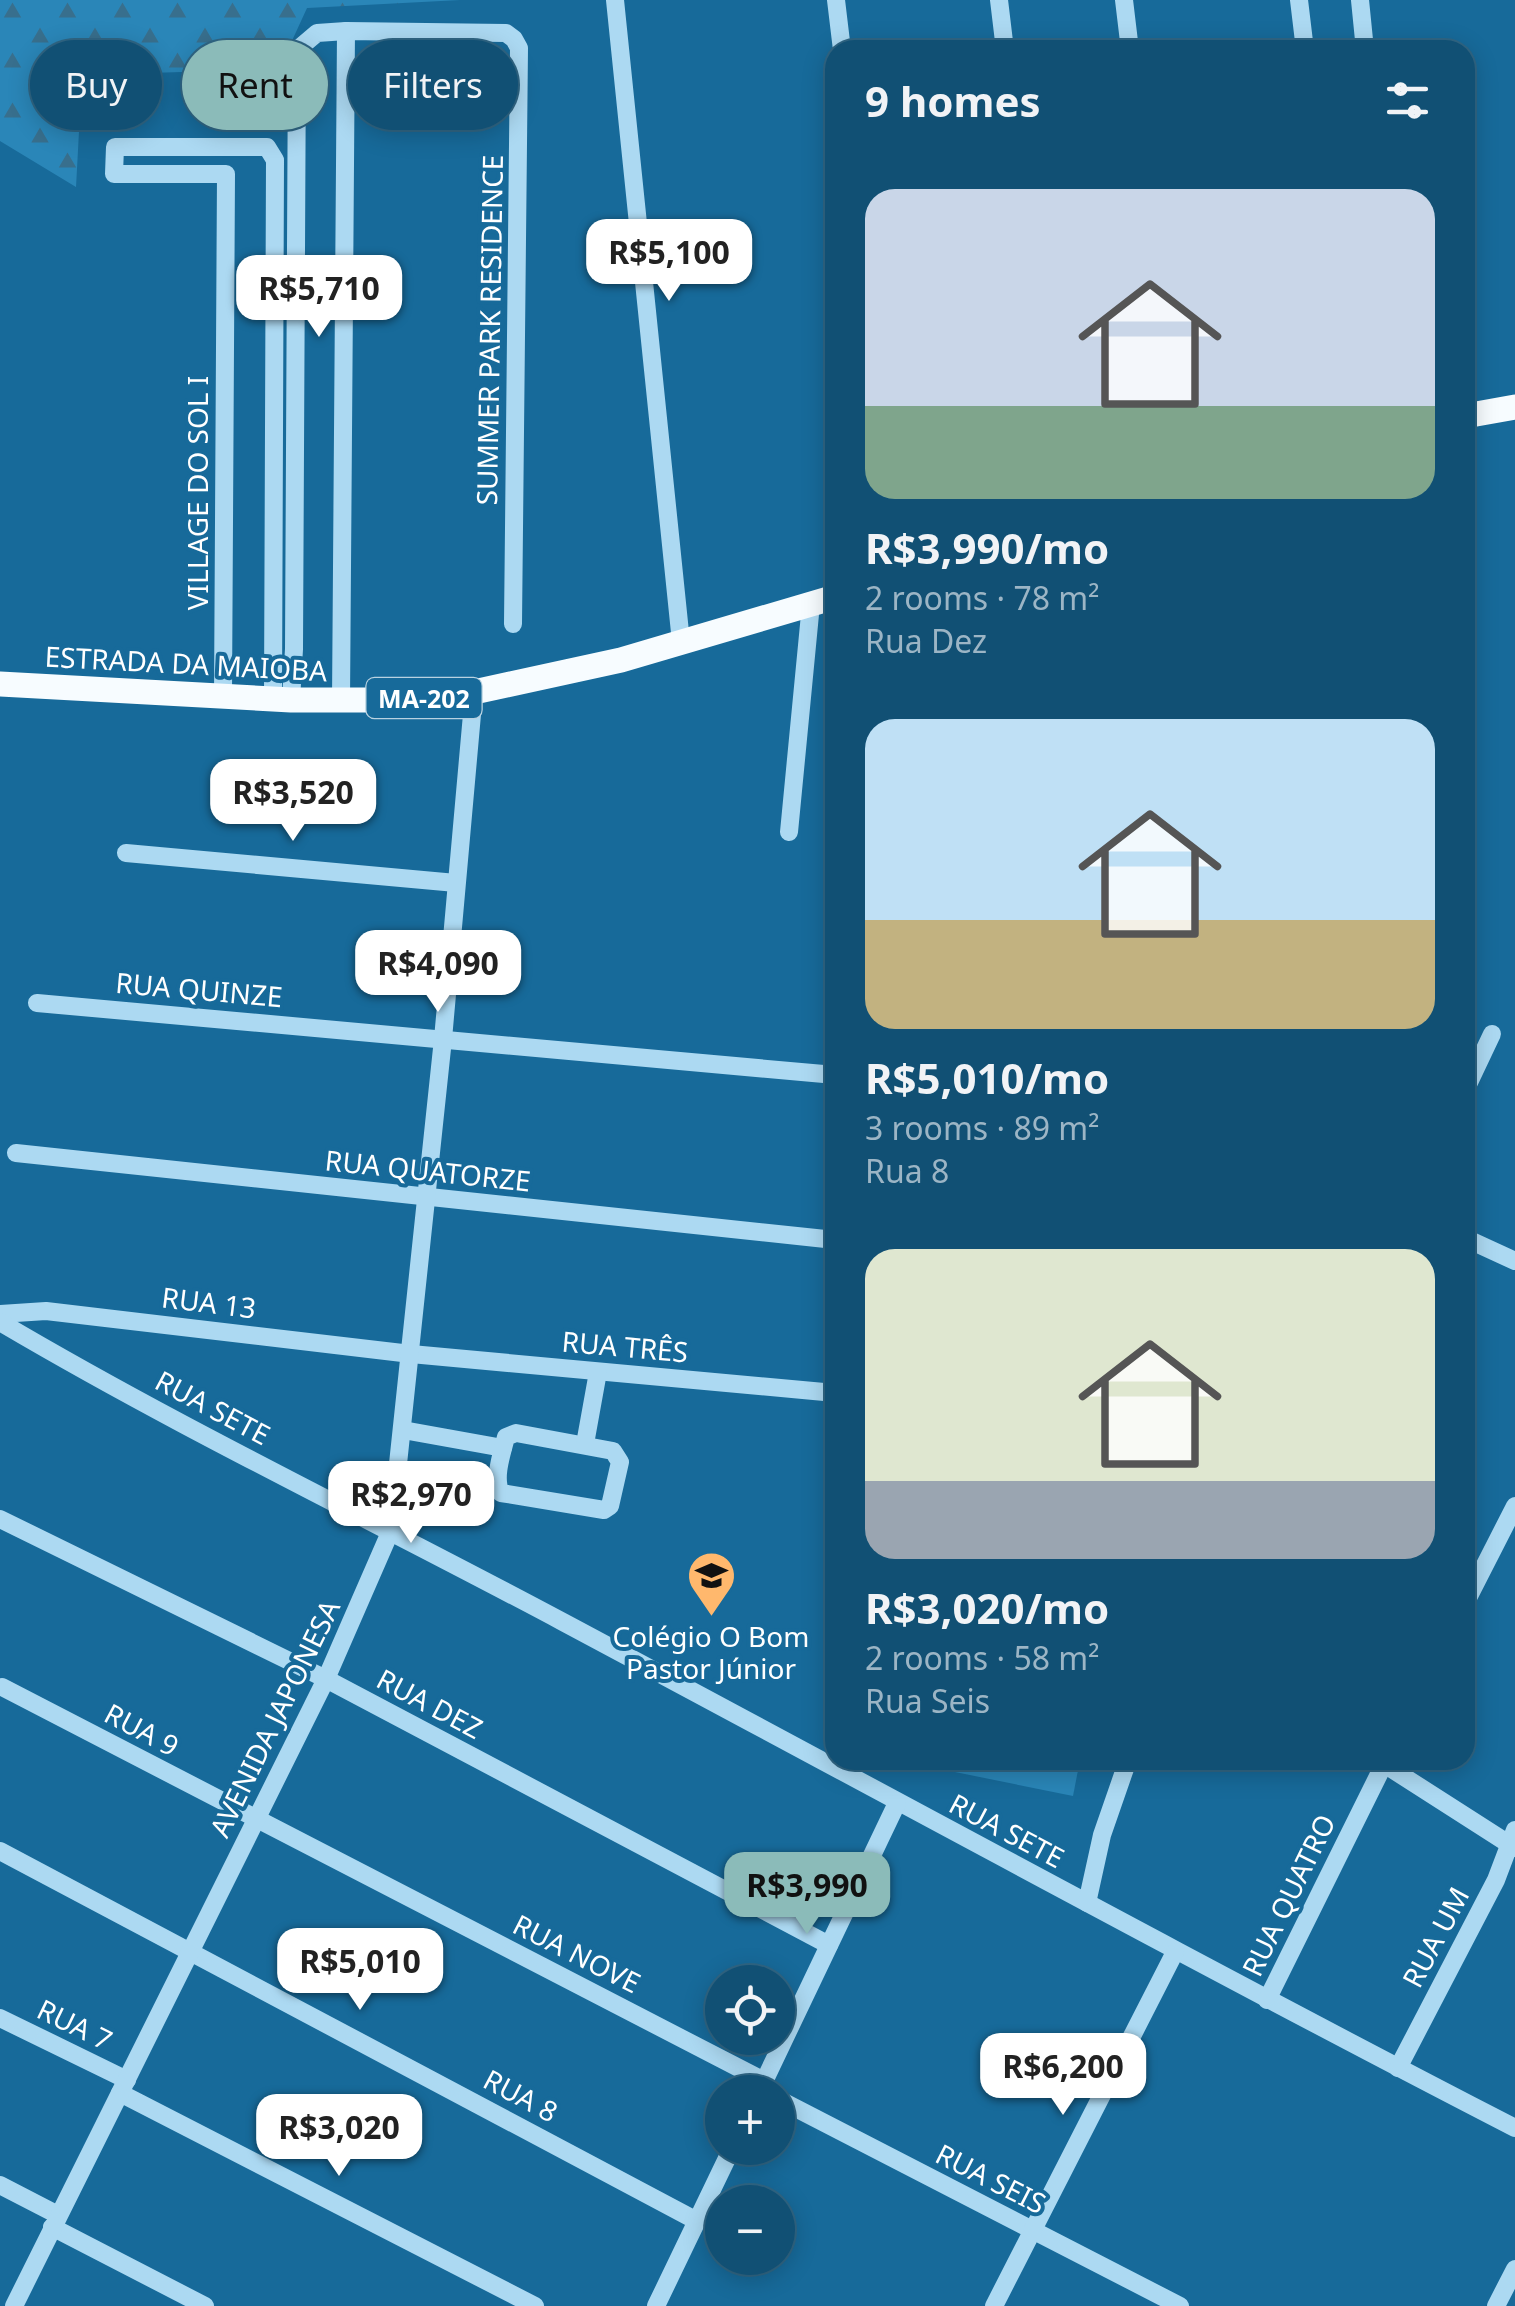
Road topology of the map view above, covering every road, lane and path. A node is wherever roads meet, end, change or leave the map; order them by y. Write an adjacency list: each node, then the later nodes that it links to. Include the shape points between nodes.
1 (615, 0): 19 (street)
2 (836, 0): 8 (street)
3 (999, 0): 9 (street)
4 (1124, 0): 10 (street)
5 (1300, 0): 11 (street)
6 (1360, 0): 12 (street)
7 (346, 31): 18 (street, SUMMER PARK RESIDENCE, via 506,33 520,48); 23 (street, SUMMER PARK RESIDENCE, via 316,33 296,50 294,648); 24 (street)
8 (841, 40)
9 (1004, 40)
10 (1129, 40)
11 (1304, 40)
12 (1364, 40)
13 (226, 148): 14 (street, VILLAGE DO SOL I); 14 (street, via 114,146 114,174); 23 (street, via 267,147 275,160 274,648)
14 (226, 174): 22 (street, VILLAGE DO SOL I)
15 (1515, 407): 16 (main road)
16 (1475, 414)
17 (823, 600): 19 (main road, ESTRADA DA MAIOBA / MA-202); 25 (street)
18 (513, 624)
19 (680, 642): 21 (main road, ESTRADA DA MAIOBA / MA-202)
20 (0, 684): 22 (main road, ESTRADA DA MAIOBA / MA-202)
21 (474, 692): 24 (main road, ESTRADA DA MAIOBA / MA-202); 27 (street, AVENIDA JAPONESA)
22 (223, 696): 23 (main road, ESTRADA DA MAIOBA / MA-202)
23 (282, 700): 24 (main road, ESTRADA DA MAIOBA / MA-202)
24 (341, 701)
25 (788, 832)
26 (126, 852): 27 (street)
27 (456, 883): 30 (street, AVENIDA JAPONESA)
28 (37, 1002): 30 (street, RUA QUINZE)
29 (1492, 1034): 31 (street)
30 (443, 1039): 32 (street, RUA QUINZE); 34 (street, AVENIDA JAPONESA)
31 (1475, 1070)
32 (825, 1074)
33 (16, 1153): 34 (street, RUA QUATORZE)
34 (426, 1198): 35 (street, RUA QUATORZE); 40 (street, AVENIDA JAPONESA)
35 (825, 1239)
36 (1475, 1243): 37 (street)
37 (1515, 1261)
38 (0, 1314): 40 (street, RUA 13, via 46,1311)
39 (0, 1322): 48 (street, RUA SETE)
40 (411, 1354): 41 (street, RUA TRÊS); 43 (street, AVENIDA JAPONESA)
41 (598, 1372): 42 (street, RUA TRÊS); 44 (street)
42 (825, 1392)
43 (403, 1430): 45 (street); 48 (street, AVENIDA JAPONESA)
44 (585, 1444): 45 (street, via 516,1434 506,1437); 45 (street, via 618,1455 613,1501 604,1510 502,1492 497,1483)
45 (503, 1448)
46 (1515, 1506): 49 (street)
47 (0, 1519): 50 (street, RUA DEZ)
48 (391, 1530): 50 (street, AVENIDA JAPONESA); 52 (street, RUA SETE)
49 (1475, 1584)
50 (326, 1679): 58 (street, AVENIDA JAPONESA); 62 (street, RUA DEZ)
51 (2, 1687): 58 (street, RUA 9)
52 (825, 1757)
53 (848, 1770): 57 (street, RUA SETE)
54 (1125, 1770): 61 (street)
55 (1381, 1770): 65 (street, RUA QUATRO)
56 (1398, 1770): 59 (street)
57 (897, 1803): 61 (street, RUA SETE); 62 (street)
58 (257, 1820): 63 (street, AVENIDA JAPONESA); 68 (street, RUA NOVE)
59 (1513, 1841): 67 (street, RUA UM)
60 (0, 1851): 63 (street, RUA 8)
61 (1087, 1904): 64 (street, RUA SETE)
62 (829, 1945): 69 (street)
63 (191, 1950): 70 (street, AVENIDA JAPONESA); 76 (street, RUA 8)
64 (1175, 1952): 65 (street, RUA SETE); 77 (street)
65 (1266, 2000): 67 (street, RUA SETE)
66 (0, 2018): 70 (street, RUA 7)
67 (1398, 2068): 72 (street, RUA SETE)
68 (736, 2075)
69 (769, 2075)
70 (123, 2087): 75 (street, AVENIDA JAPONESA); 81 (street)
71 (795, 2108): 77 (street, RUA SEIS)
72 (1515, 2128)
73 (724, 2165): 76 (street)
74 (0, 2186): 75 (street)
75 (55, 2221): 79 (street, AVENIDA JAPONESA); 80 (street)
76 (697, 2221): 82 (street)
77 (1033, 2230): 83 (street); 84 (street, RUA SEIS)
78 (1515, 2269): 85 (street)
79 (14, 2306)
80 (205, 2306)
81 (535, 2306)
82 (656, 2306)
83 (994, 2306)
84 (1180, 2306)
85 (1496, 2306)

